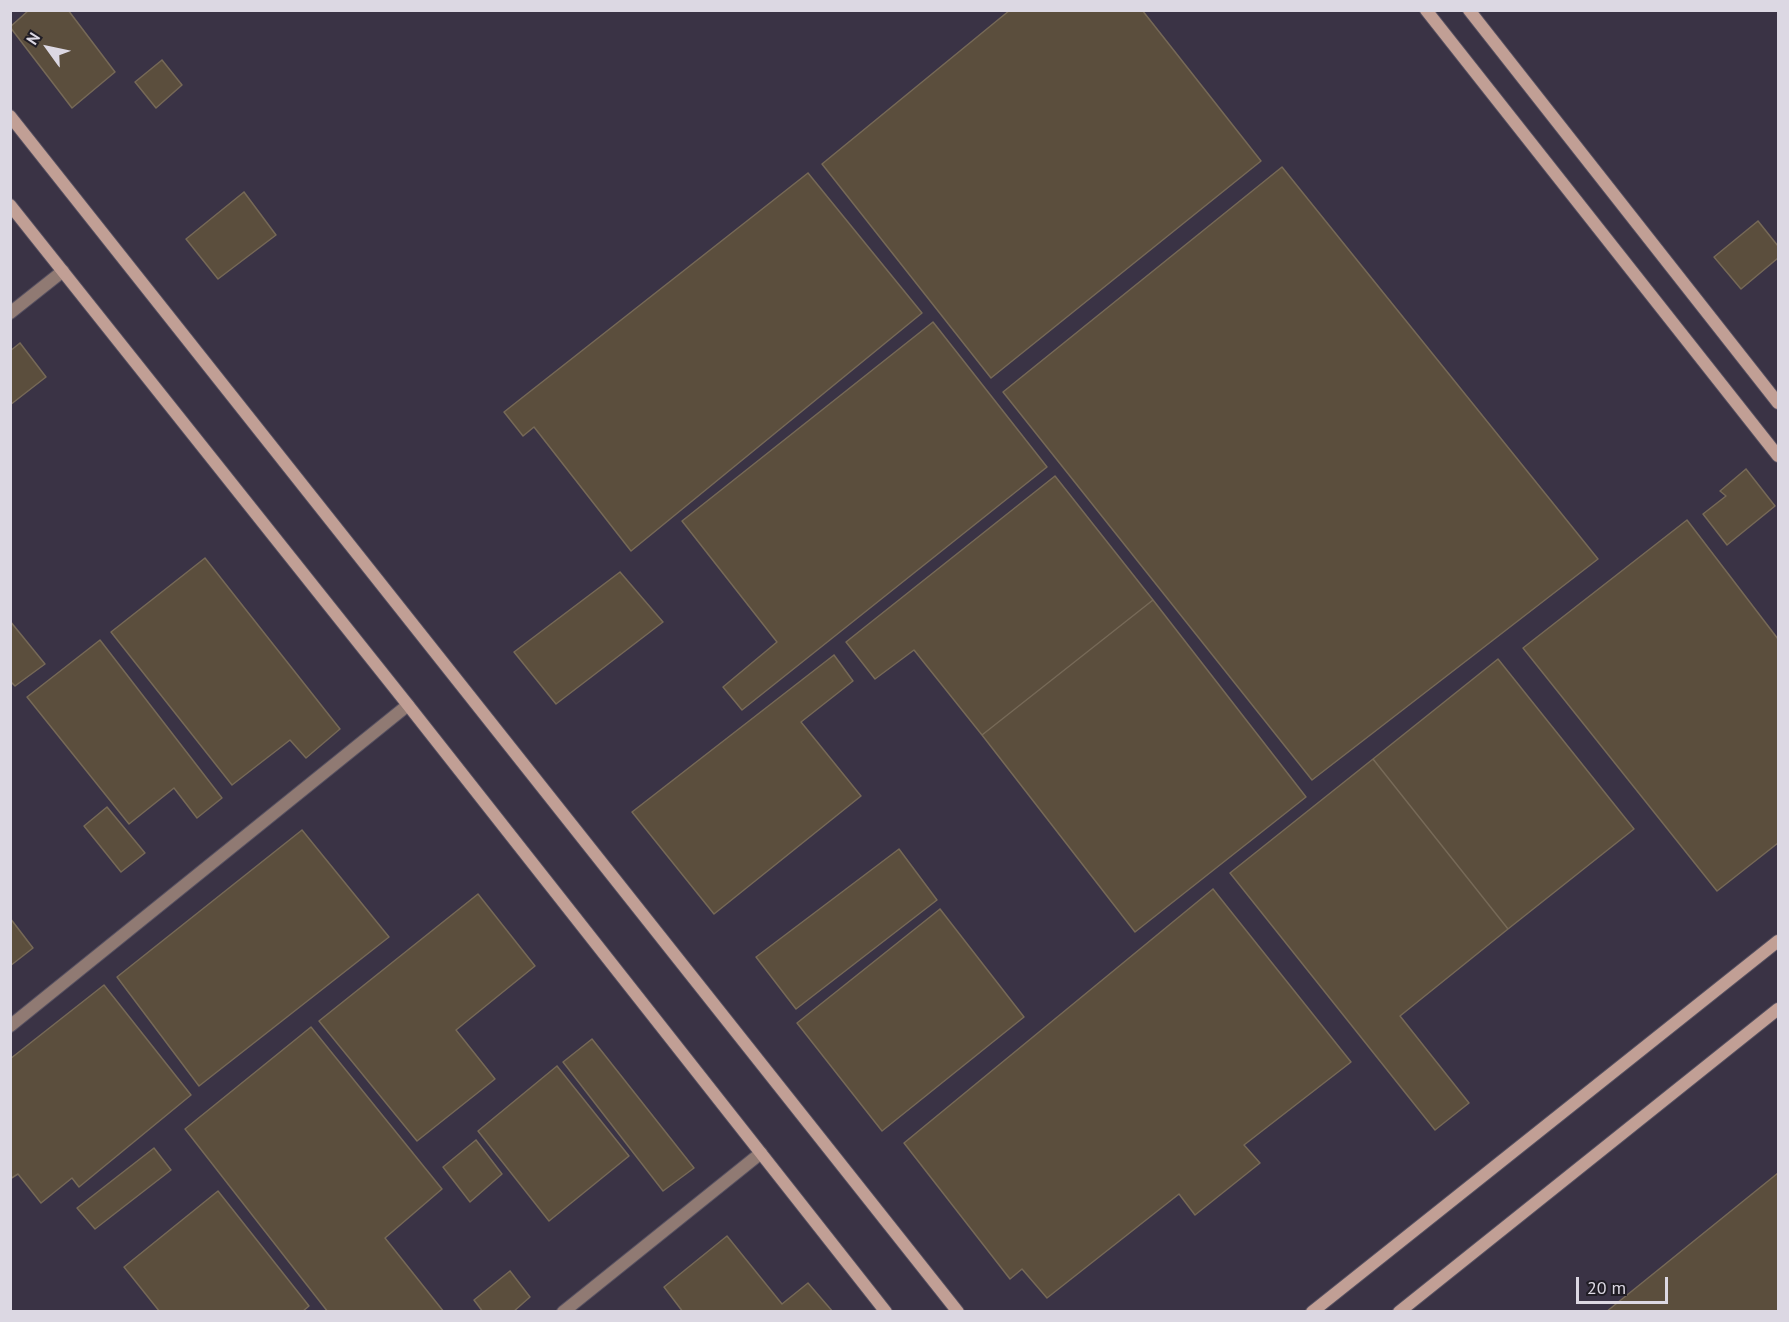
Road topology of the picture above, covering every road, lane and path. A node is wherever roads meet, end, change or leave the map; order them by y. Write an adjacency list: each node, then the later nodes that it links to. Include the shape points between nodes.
1 (1426, 10): 8 (street)
2 (1469, 10): 7 (street)
3 (10, 116): 16 (street)
4 (10, 205): 5 (street)
5 (63, 271): 6 (street); 9 (street)
6 (10, 313)
7 (1779, 402)
8 (1779, 456)
9 (408, 705): 12 (street); 13 (street)
10 (1779, 940): 17 (street)
11 (1779, 1009): 18 (street)
12 (10, 1026)
13 (761, 1153): 14 (street); 15 (street)
14 (563, 1311)
15 (886, 1311)
16 (958, 1311)
17 (1312, 1311)
18 (1399, 1311)

